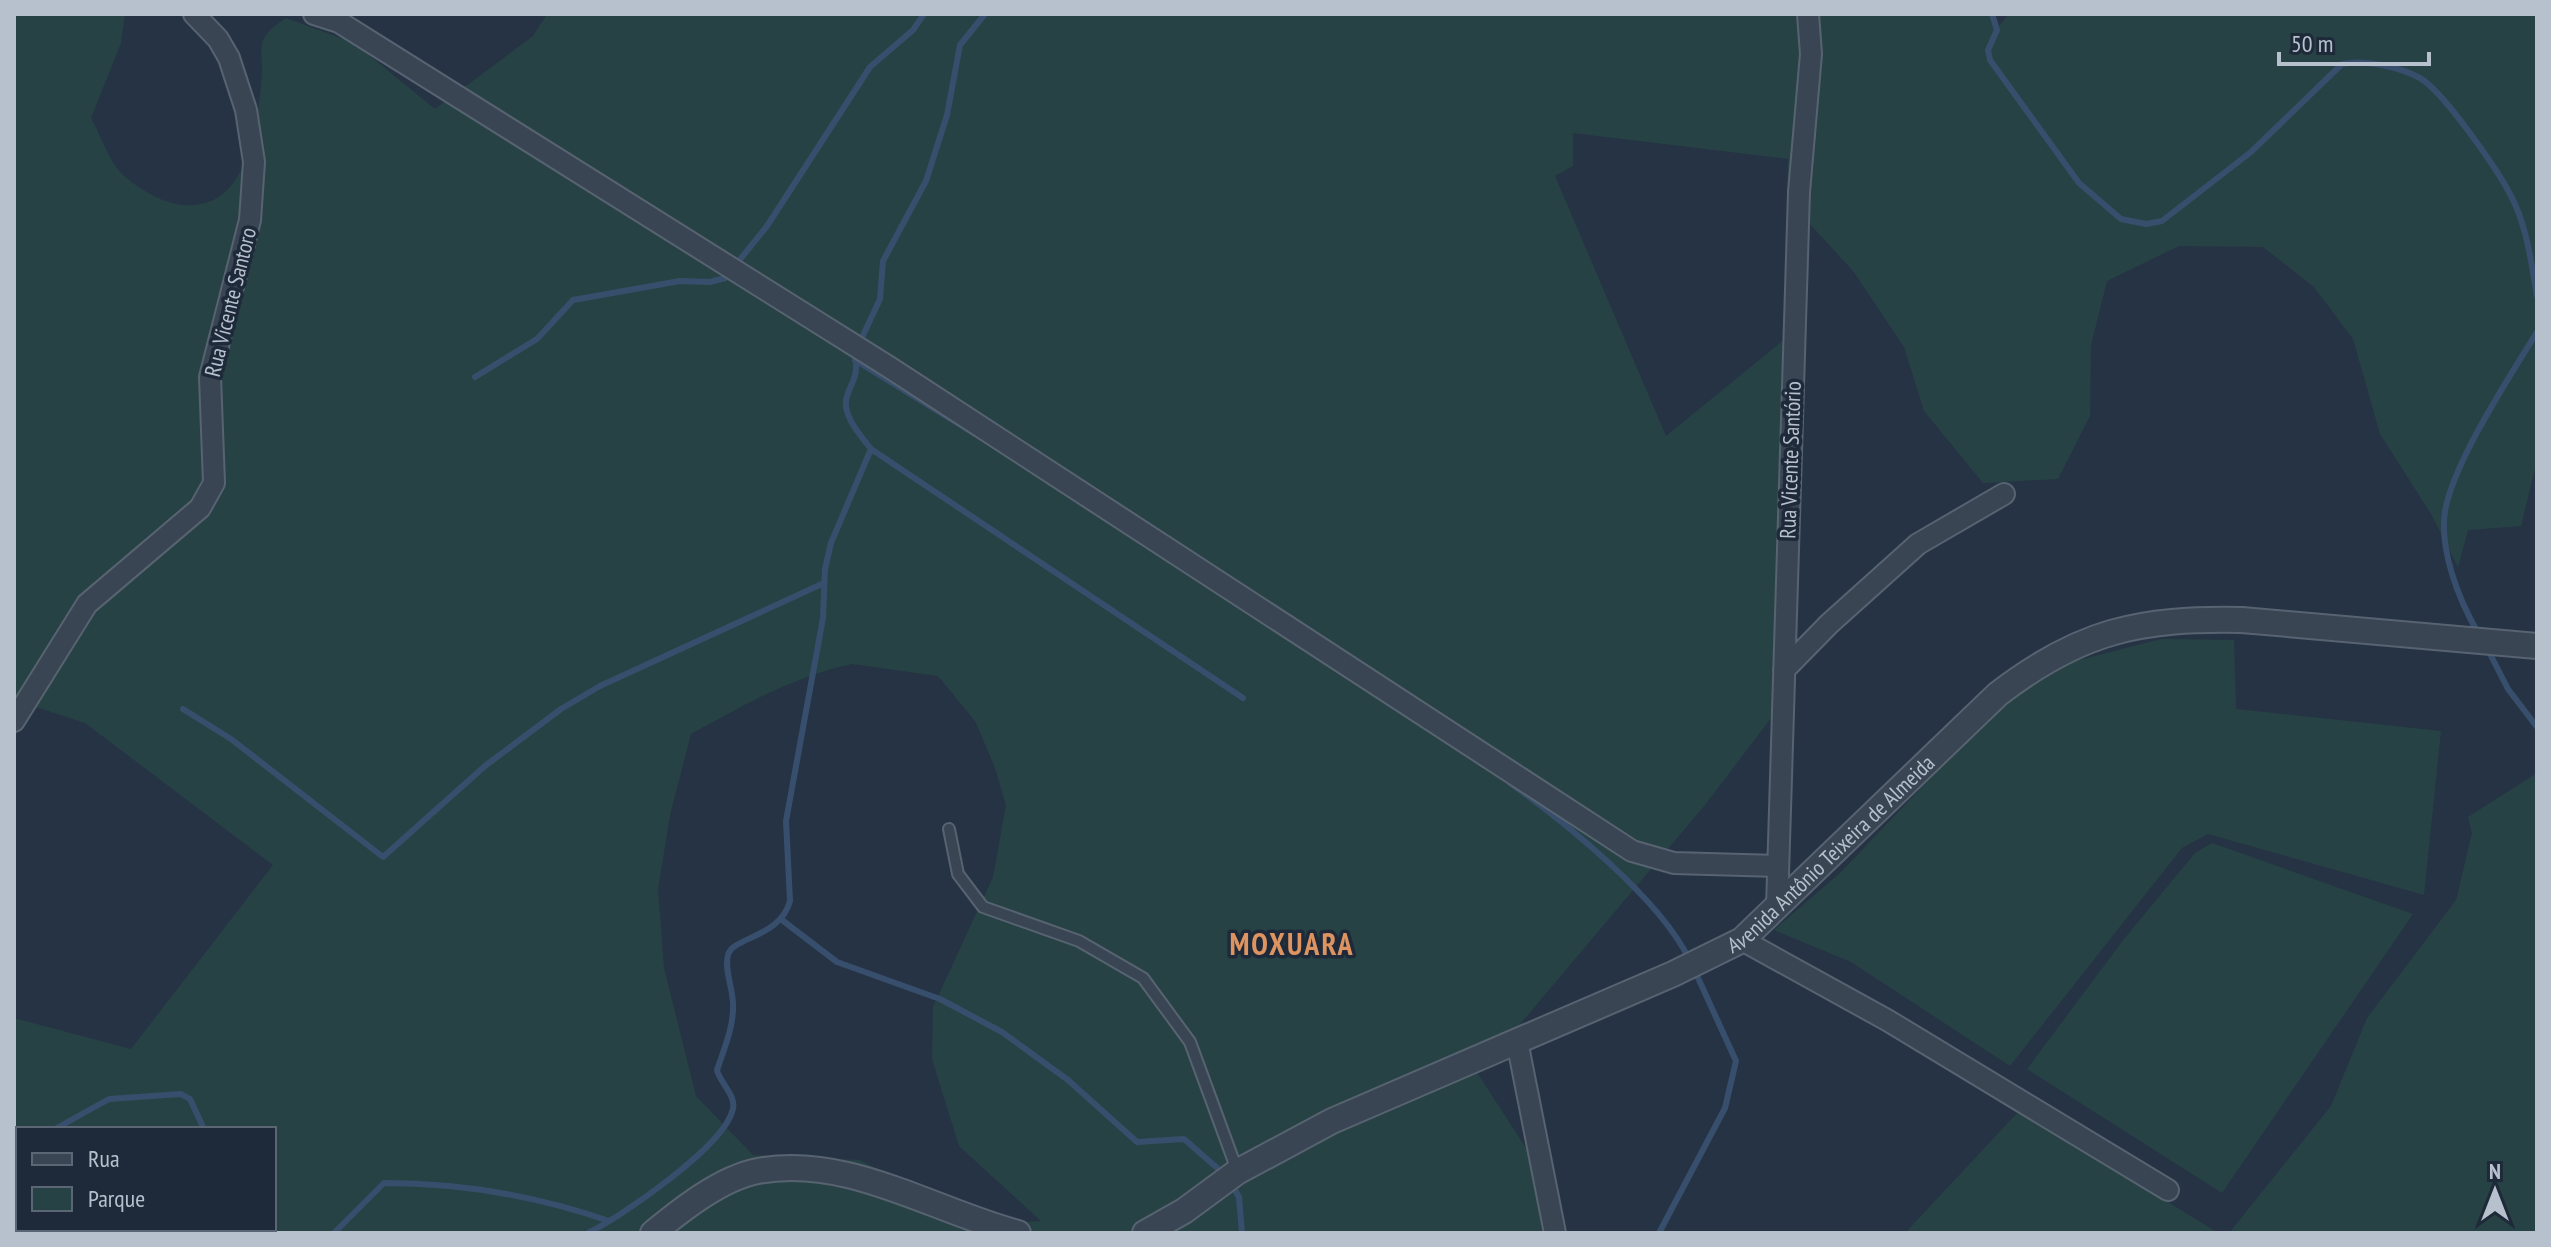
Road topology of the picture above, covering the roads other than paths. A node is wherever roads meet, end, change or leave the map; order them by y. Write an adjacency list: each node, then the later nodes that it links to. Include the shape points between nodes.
1 (195, 14): 2 (street); 8 (street, Rua Vicente Santoro, via 229,58 246,110 254,162 250,220 210,377 214,483 200,508 87,604)
2 (202, 14)
3 (314, 14): 10 (street, via 339,22 876,358 1632,851 1674,863)
4 (1808, 14): 7 (street, Rua Vicente Santório, via 1811,54 1799,192)
5 (2004, 494): 7 (street, via 1918,544)
6 (2537, 646): 11 (street, Avenida Antônio Teixeira de Almeida, via 2196,619 2088,638 2038,663 1998,694)
7 (1784, 670): 10 (street, Rua Vicente Santório)
8 (14, 721)
9 (949, 829): 14 (lane, via 958,874 983,907 1079,941 1143,978 1190,1042)
10 (1778, 866): 11 (street, Rua Vicente Santório)
11 (1777, 907): 12 (street, Avenida Antônio Teixeira de Almeida)
12 (1742, 940): 13 (street, Avenida Antônio Teixeira de Almeida); 15 (street, via 1887,1020)
13 (1517, 1041): 14 (street, Avenida Antônio Teixeira de Almeida, via 1332,1121); 19 (street)
14 (1237, 1172): 18 (street, Avenida Antônio Teixeira de Almeida)
15 (2168, 1190)
16 (653, 1233): 17 (street, via 721,1186 756,1171 794,1168 843,1173)
17 (1018, 1233)
18 (1145, 1233)
19 (1555, 1233)

